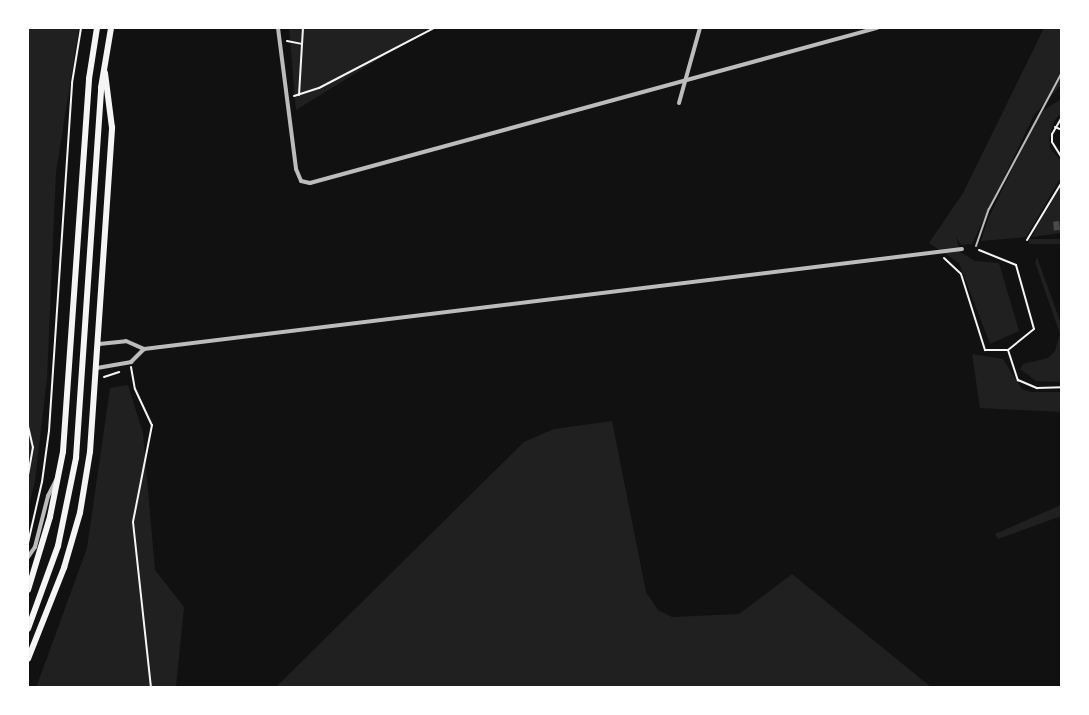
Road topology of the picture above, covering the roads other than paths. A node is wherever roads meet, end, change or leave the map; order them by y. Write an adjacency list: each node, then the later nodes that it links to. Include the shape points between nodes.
1 (97, 28): 15 (main road, via 89,79 67,418)
2 (111, 28): 6 (main road)
3 (278, 28): 8 (street, via 296,169 299,178 306,183)
4 (700, 28): 8 (street)
5 (878, 28): 8 (street)
6 (104, 66): 12 (main road, via 112,128); 18 (main road, via 76,458 58,546)
7 (1062, 72): 10 (lane, via 989,209)
8 (685, 80): 9 (street)
9 (679, 103)
10 (976, 246)
11 (962, 249): 13 (street)
12 (99, 344): 13 (street, via 126,341); 14 (main road)
13 (144, 349): 14 (street, via 131,362)
14 (97, 368): 19 (main road, via 90,452 80,513 55,596)
15 (60, 474): 16 (street, via 48,496 35,547); 17 (main road, via 45,539)
16 (28, 557)
17 (28, 590)
18 (28, 629)
19 (28, 659)

